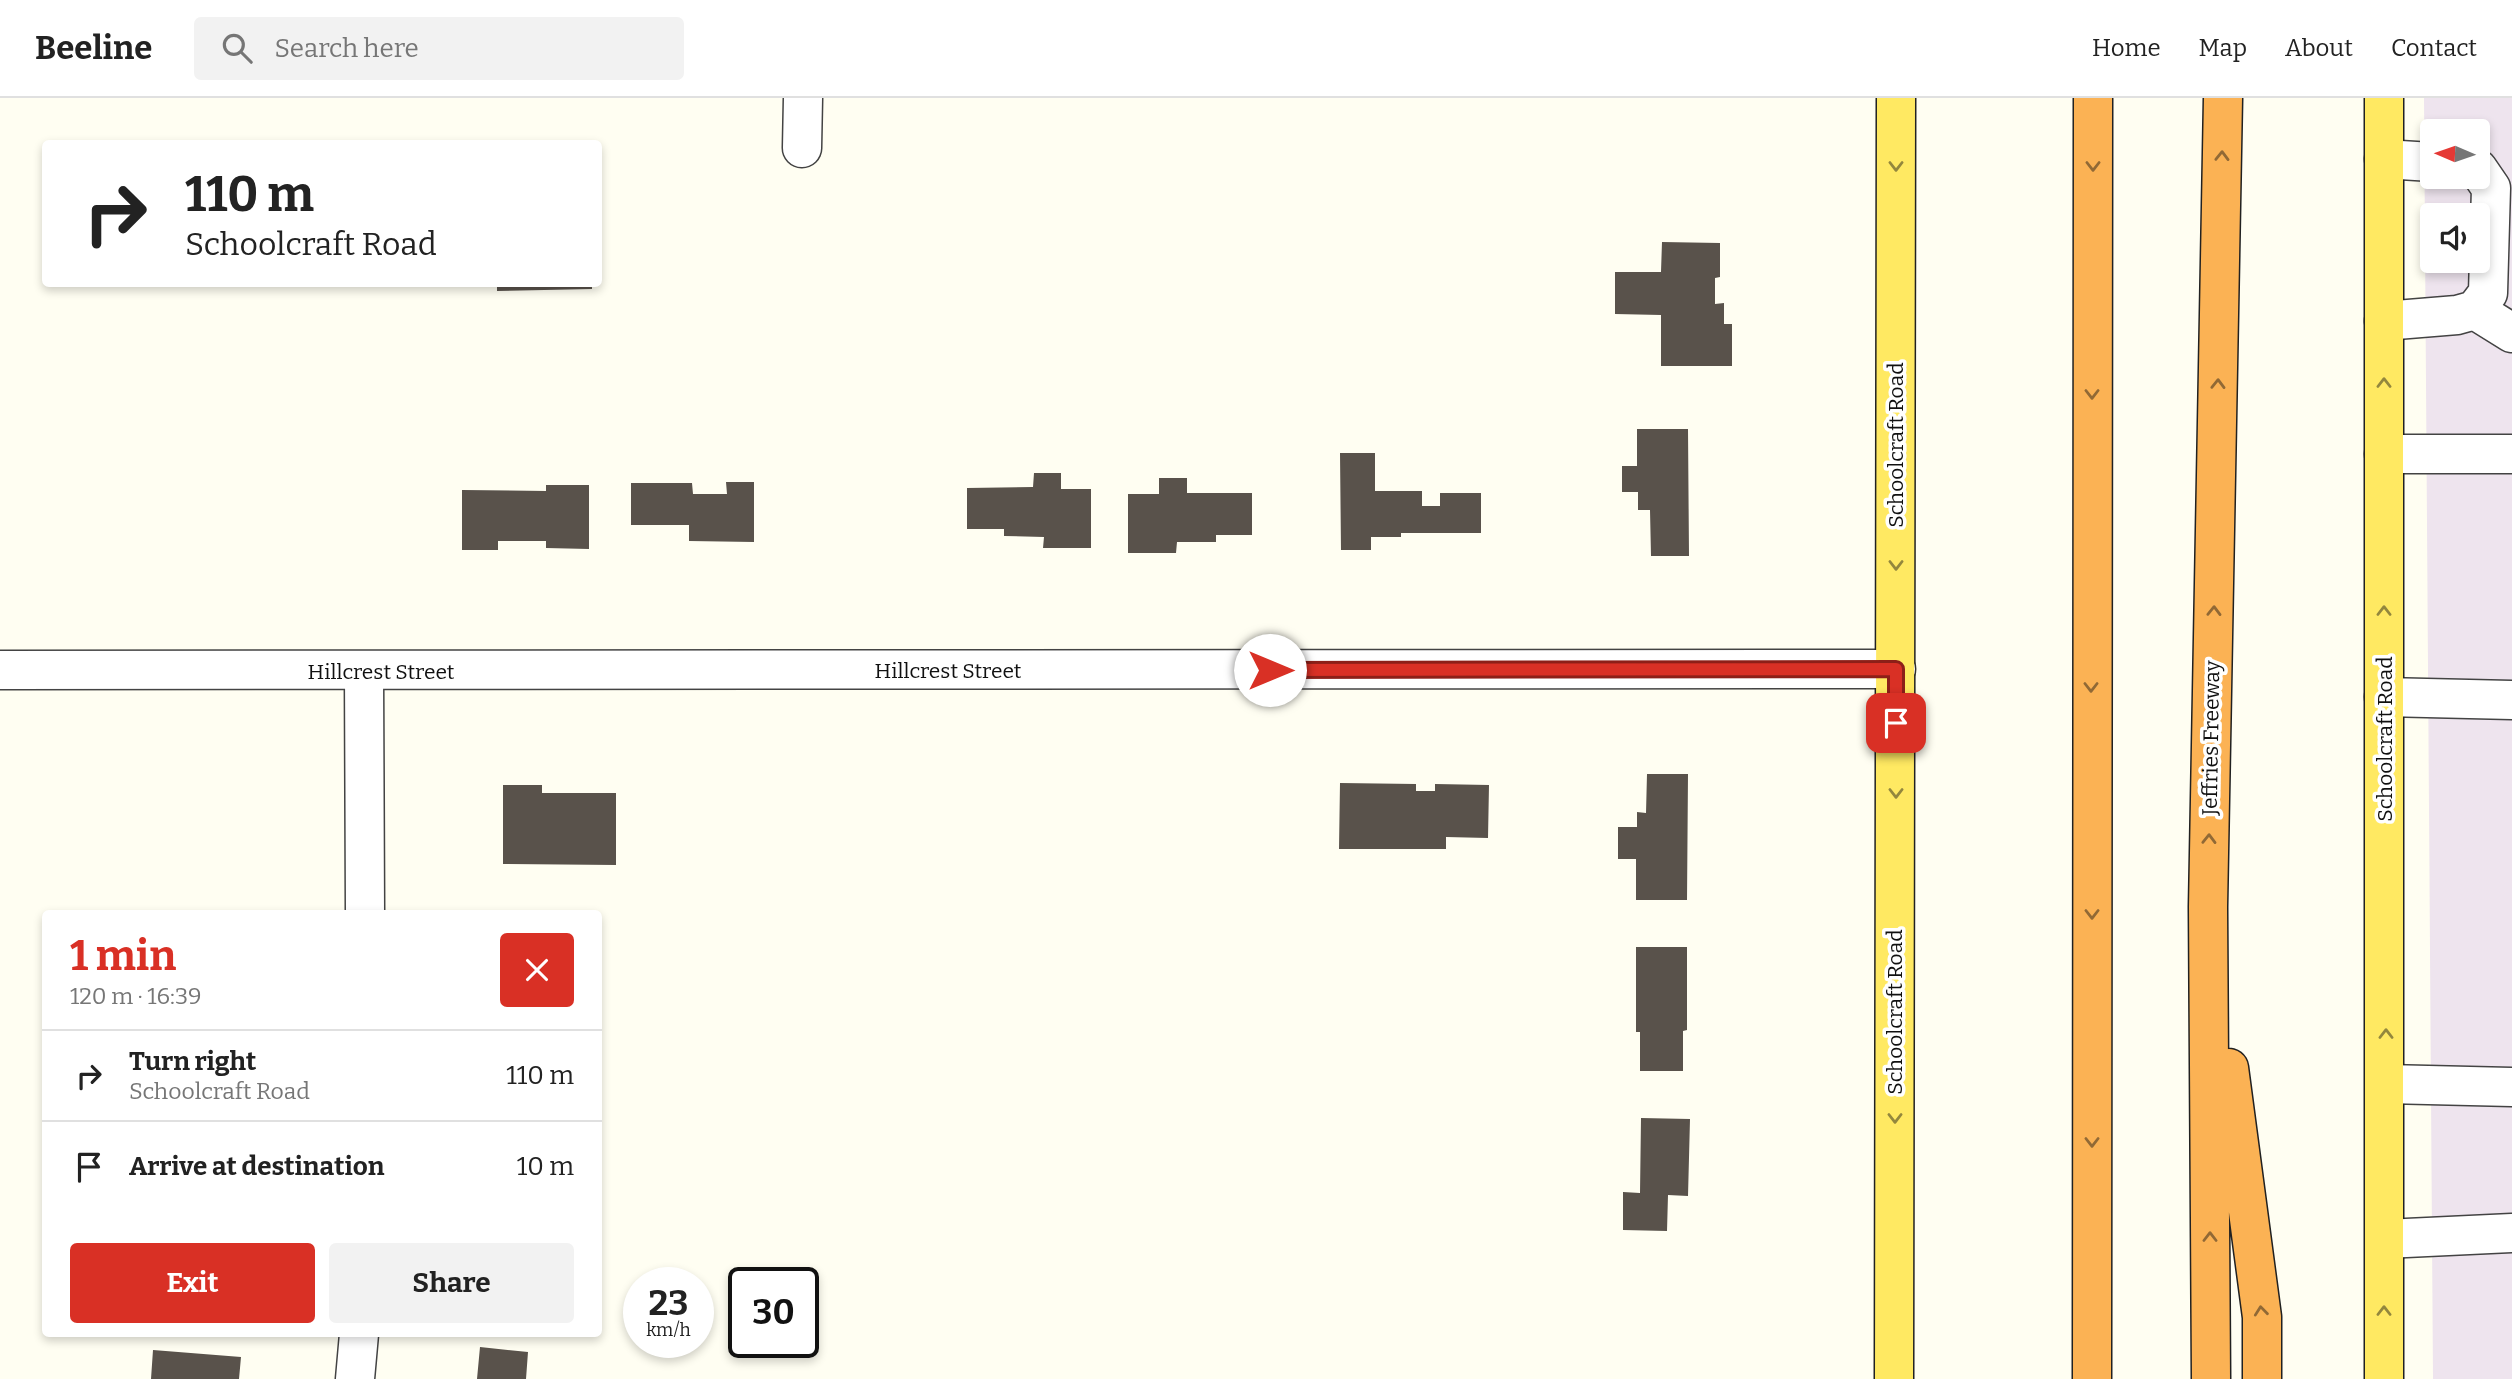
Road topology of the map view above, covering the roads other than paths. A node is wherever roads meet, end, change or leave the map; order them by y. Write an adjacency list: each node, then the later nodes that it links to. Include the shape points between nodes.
1 (803, 98): 6 (street)
2 (1896, 98): 15 (main road, Schoolcraft Road, one-way to 15)
3 (2093, 98): 29 (highway, one-way to 29)
4 (2223, 98): 20 (highway, Jeffries Freeway, one-way to 4)
5 (2384, 98): 7 (main road, Schoolcraft Road)
6 (802, 148)
7 (2384, 159): 8 (street); 11 (main road, Schoolcraft Road)
8 (2420, 161)
9 (2490, 187): 10 (street, via 2488,293)
10 (2475, 310): 11 (street); 12 (street)
11 (2384, 321): 13 (main road, Schoolcraft Road, one-way to 11)
12 (2512, 333)
13 (2384, 454): 14 (street); 18 (main road, Schoolcraft Road, one-way to 13)
14 (2512, 454)
15 (1896, 669): 17 (street, Hillcrest Street); 28 (main road, Schoolcraft Road, one-way to 28)
16 (0, 670): 17 (street, Hillcrest Street)
17 (364, 672): 21 (street)
18 (2384, 697): 19 (street); 22 (main road, Schoolcraft Road, one-way to 18)
19 (2512, 700)
20 (2208, 907): 30 (highway, Jeffries Freeway, one-way to 20); 31 (highway, one-way to 20, via 2262,1317)
21 (365, 910)
22 (2386, 1084): 23 (street); 25 (main road, Schoolcraft Road)
23 (2512, 1087)
24 (2512, 1233): 25 (street)
25 (2385, 1239): 32 (main road, Schoolcraft Road, one-way to 25)
26 (359, 1337): 27 (street)
27 (355, 1379)
28 (1894, 1379)
29 (2092, 1379)
30 (2211, 1379)
31 (2262, 1379)
32 (2384, 1379)

